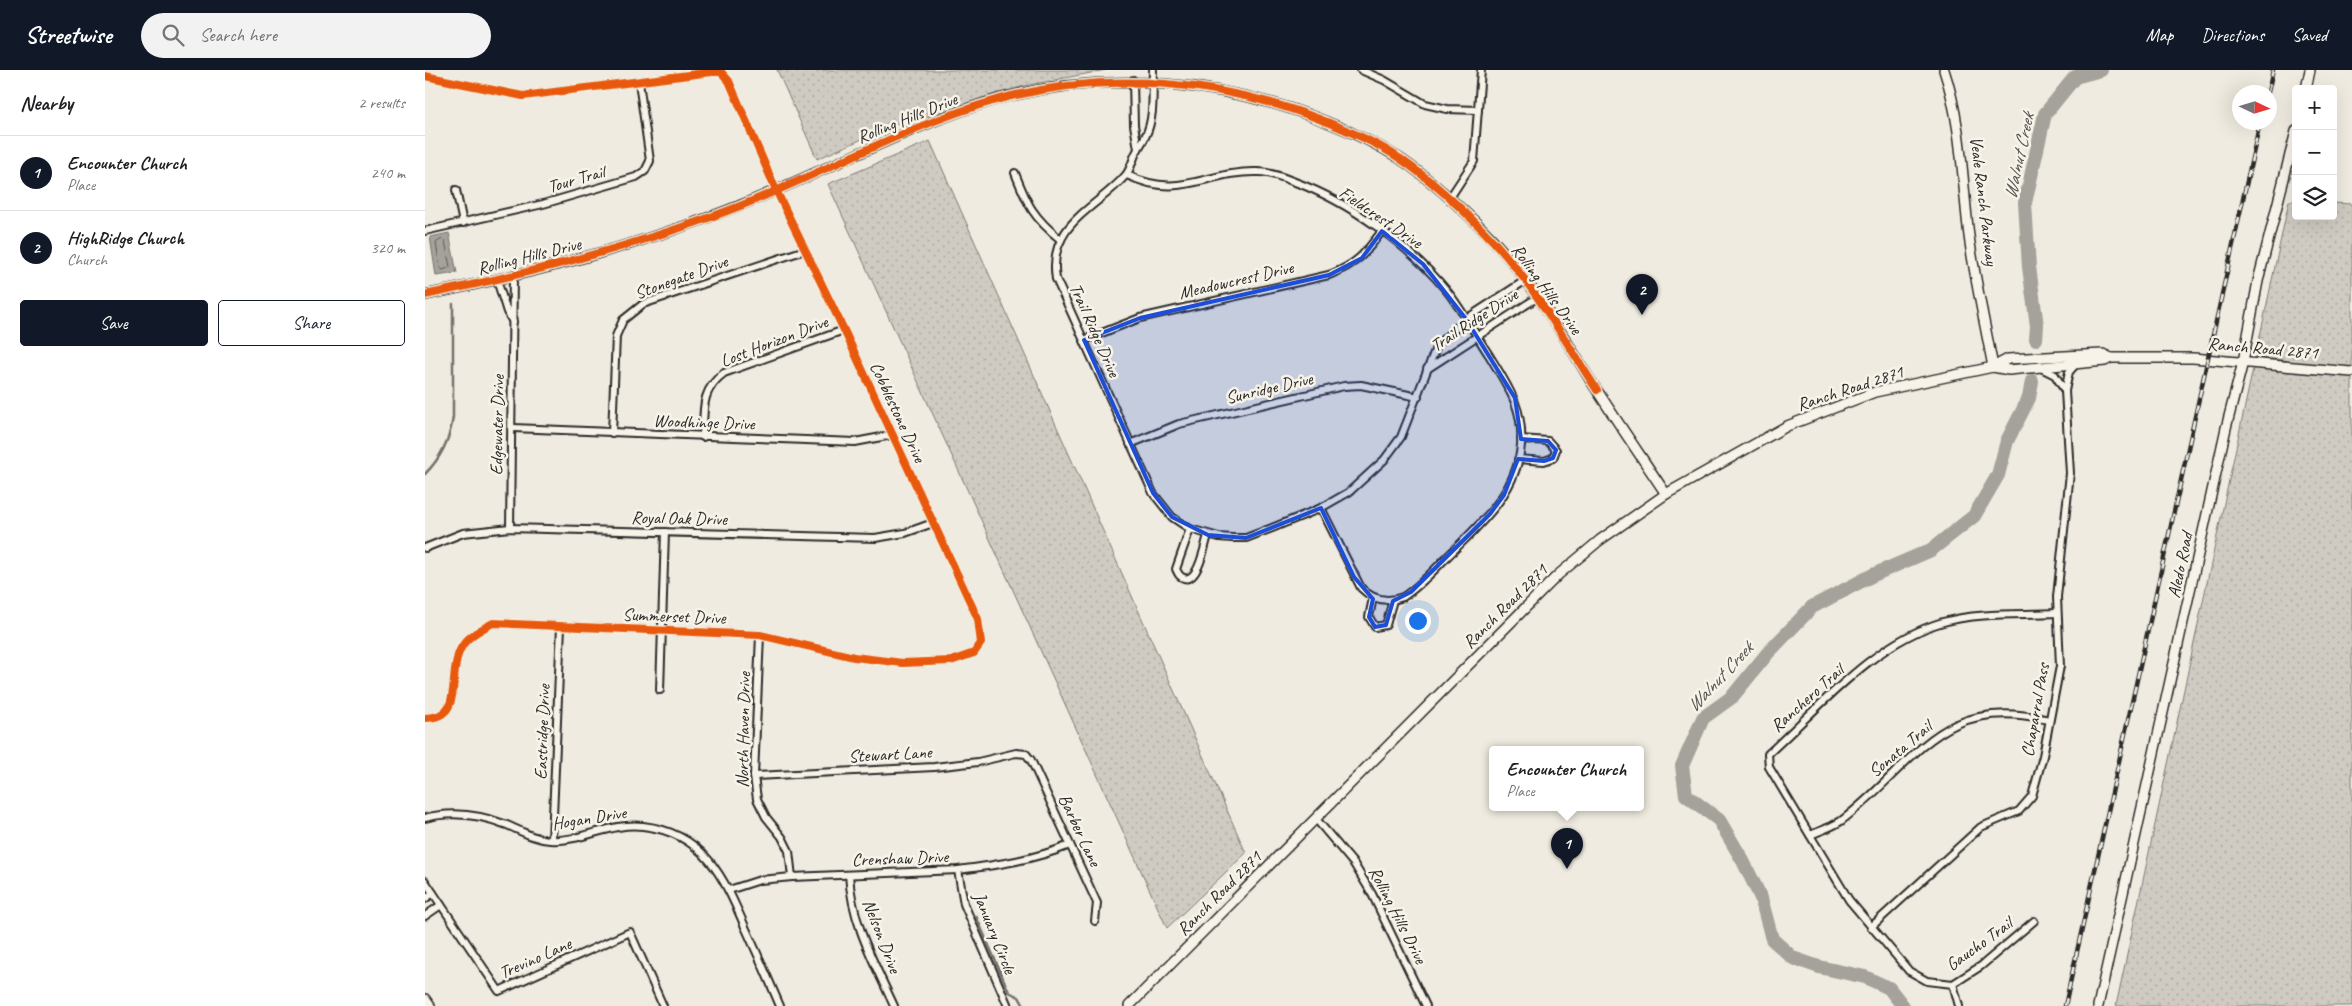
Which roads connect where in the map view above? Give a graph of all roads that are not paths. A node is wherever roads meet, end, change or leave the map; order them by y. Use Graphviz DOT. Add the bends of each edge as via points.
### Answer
graph roads {
  1 [pos="1153,70"];
  2 [pos="1361,70"];
  3 [pos="1481,70"];
  4 [pos="1944,70"];
  5 [pos="2310,70"];
  6 [pos="425,76"];
  7 [pos="1133,80"];
  8 [pos="1152,81"];
  9 [pos="639,82"];
  10 [pos="2307,85"];
  11 [pos="1478,110"];
  12 [pos="2292,147"];
  13 [pos="1138,149"];
  14 [pos="1015,173"];
  15 [pos="1127,175"];
  16 [pos="456,190"];
  17 [pos="776,190"];
  18 [pos="1449,199"];
  19 [pos="463,223"];
  20 [pos="425,231"];
  21 [pos="1382,232"];
  22 [pos="1061,240"];
  23 [pos="805,250"];
  24 [pos="513,276"];
  25 [pos="497,280"];
  26 [pos="1526,280"];
  27 [pos="425,295"];
  28 [pos="1538,297"];
  29 [pos="1467,320"];
  30 [pos="513,322"];
  31 [pos="844,330"];
  32 [pos="1478,337"];
  33 [pos="1084,340"];
  34 [pos="2111,358"];
  35 [pos="2243,362"];
  36 [pos="2077,363"];
  37 [pos="1993,367"];
  38 [pos="2037,367"];
  39 [pos="1427,369"];
  40 [pos="2352,372"];
  41 [pos="2065,391"];
  42 [pos="1418,397"];
  43 [pos="513,428"];
  44 [pos="612,433"];
  45 [pos="892,435"];
  46 [pos="703,437"];
  47 [pos="1521,438"];
  48 [pos="1130,444"];
  49 [pos="1518,459"];
  50 [pos="1666,494"];
  51 [pos="1321,508"];
  52 [pos="933,523"];
  53 [pos="510,528"];
  54 [pos="1190,529"];
  55 [pos="665,532"];
  56 [pos="1208,534"];
  57 [pos="425,548"];
  58 [pos="1373,598"];
  59 [pos="1393,600"];
  60 [pos="2057,613"];
  61 [pos="561,626"];
  62 [pos="663,631"];
  63 [pos="760,634"];
  64 [pos="978,650"];
  65 [pos="660,690"];
  66 [pos="425,718"];
  67 [pos="2049,720"];
  68 [pos="1026,754"];
  69 [pos="754,776"];
  70 [pos="425,818"];
  71 [pos="1317,819"];
  72 [pos="1810,835"];
  73 [pos="552,840"];
  74 [pos="1070,845"];
  75 [pos="958,870"];
  76 [pos="849,875"];
  77 [pos="792,877"];
  78 [pos="425,881"];
  79 [pos="729,890"];
  80 [pos="433,893"];
  81 [pos="425,899"];
  82 [pos="441,905"];
  83 [pos="425,916"];
  84 [pos="1095,921"];
  85 [pos="2034,922"];
  86 [pos="1871,927"];
  87 [pos="1953,984"];
  88 [pos="425,999"];
  89 [pos="430,1006"];
  90 [pos="663,1006"];
  91 [pos="780,1006"];
  92 [pos="894,1006"];
  93 [pos="1008,1006"];
  94 [pos="1129,1006"];
  95 [pos="1426,1006"];
  96 [pos="1959,1006"];
  97 [pos="2098,1006"];
  1 -- 8 [label="street, Trail Ridge Drive"];
  2 -- 11 [label="street" via="1425,104"];
  3 -- 11 [label="street"];
  4 -- 37 [label="street, Veale Ranch Parkway" via="1961,142 1969,236"];
  5 -- 10 [label="street"];
  6 -- 9 [label="street" via="523,96"];
  7 -- 8 [label="street, Rolling Hills Drive"];
  7 -- 13 [label="street"];
  7 -- 17 [label="street, Rolling Hills Drive" via="1080,83 1001,98 940,119"];
  8 -- 13 [label="street, Trail Ridge Drive" via="1147,134"];
  8 -- 18 [label="street, Rolling Hills Drive" via="1231,92 1315,117 1398,158"];
  9 -- 17 [label="street, Cobblestone Drive" via="721,72 729,81"];
  9 -- 19 [label="street, Tour Trail" via="650,161 645,171 636,177 543,204"];
  11 -- 18 [label="street" via="1474,161"];
  12 -- 35 [label="street, Aledo Road" via="2258,280"];
  13 -- 15 [label="street, Trail Ridge Drive"];
  14 -- 22 [label="street" via="1030,209"];
  15 -- 21 [label="street, Fieldcrest Drive" via="1142,183 1165,187 1227,174 1260,172 1296,182 1350,209"];
  15 -- 22 [label="street, Trail Ridge Drive" via="1080,215"];
  16 -- 19 [label="street"];
  17 -- 23 [label="street, Cobblestone Drive"];
  17 -- 24 [label="street, Rolling Hills Drive" via="621,248"];
  18 -- 26 [label="street, Rolling Hills Drive" via="1492,240"];
  19 -- 20 [label="street, Tour Trail"];
  21 -- 29 [label="street, Fieldcrest Drive" via="1423,264"];
  21 -- 33 [label="street, Meadowcrest Drive" via="1362,258 1350,267 1329,275 1140,318"];
  22 -- 33 [label="street, Trail Ridge Drive" via="1055,260 1055,278"];
  23 -- 31 [label="street, Cobblestone Drive"];
  23 -- 44 [label="street, Stonegate Drive" via="643,304 623,320 614,348"];
  24 -- 25 [label="street, Rolling Hills Drive"];
  24 -- 30 [label="street, Edgewater Drive"];
  25 -- 27 [label="street, Rolling Hills Drive"];
  25 -- 30 [label="street, Edgewater Drive"];
  26 -- 28 [label="street, Rolling Hills Drive"];
  26 -- 29 [label="street, Trail Ridge Drive"];
  28 -- 32 [label="street, Trail Ridge Drive"];
  28 -- 50 [label="street, Rolling Hills Drive"];
  29 -- 32 [label="street, Fieldcrest Drive"];
  29 -- 39 [label="street, Trail Ridge Drive" via="1437,344"];
  30 -- 43 [label="street, Edgewater Drive"];
  31 -- 45 [label="street, Cobblestone Drive"];
  31 -- 46 [label="street, Lost Horizon Drive" via="719,377 707,393"];
  32 -- 39 [label="street, Trail Ridge Drive"];
  32 -- 47 [label="street, Fieldcrest Drive" via="1515,398"];
  33 -- 48 [label="street, Trail Ridge Drive"];
  34 -- 35 [label="street, Ranch Road 2871"];
  34 -- 36 [label="street, Ranch Road 2871"];
  34 -- 37 [label="street, Ranch Road 2871" via="2103,354 2008,359"];
  35 -- 40 [label="street, Ranch Road 2871"];
  35 -- 97 [label="street, Aledo Road"];
  36 -- 38 [label="street, Ranch Road 2871"];
  36 -- 41 [label="street, Chaparral Pass" via="2069,372"];
  37 -- 38 [label="street, Ranch Road 2871" via="2009,370"];
  37 -- 50 [label="street, Ranch Road 2871" via="1875,392 1830,408 1787,426"];
  38 -- 41 [label="street" via="2055,375"];
  39 -- 42 [label="street, Trail Ridge Drive"];
  41 -- 60 [label="street, Chaparral Pass" via="2070,473"];
  42 -- 48 [label="street, Sunridge Drive" via="1361,385 1344,386 1179,424"];
  42 -- 51 [label="street, Trail Ridge Drive" via="1401,438 1385,460 1349,492"];
  43 -- 44 [label="street, Woodhinge Drive"];
  43 -- 53 [label="street, Edgewater Drive"];
  44 -- 46 [label="street, Woodhinge Drive"];
  45 -- 46 [label="street, Woodhinge Drive" via="855,442"];
  45 -- 52 [label="street, Cobblestone Drive"];
  47 -- 49 [label="street, Fieldcrest Drive"];
  47 -- 49 [label="street" via="1548,441 1556,450 1553,458 1544,461"];
  48 -- 54 [label="street, Trail Ridge Drive" via="1153,493 1172,517"];
  49 -- 59 [label="street, Fieldcrest Drive" via="1504,496 1490,514 1411,592"];
  50 -- 71 [label="street, Ranch Road 2871" via="1600,540 1558,575"];
  51 -- 56 [label="street, Trail Ridge Drive" via="1246,538"];
  51 -- 58 [label="street" via="1354,577"];
  52 -- 55 [label="street, Royal Oak Drive" via="905,533 875,538"];
  52 -- 64 [label="street, Cobblestone Drive" via="978,620 981,643"];
  53 -- 55 [label="street, Royal Oak Drive"];
  53 -- 57 [label="street, Royal Oak Drive" via="463,533"];
  54 -- 56 [label="street, Trail Ridge Drive"];
  54 -- 56 [label="street" via="1177,569 1185,579 1197,572"];
  55 -- 62 [label="street"];
  58 -- 59 [label="street"];
  58 -- 59 [label="street" via="1369,617 1375,627 1386,625"];
  60 -- 67 [label="street, Chaparral Pass" via="2060,666"];
  60 -- 72 [label="street, Ranchero Trail" via="1986,616 1945,622 1908,635 1853,676 1768,754 1769,766"];
  61 -- 62 [label="street, Summerset Drive"];
  61 -- 66 [label="street, Summerset Drive" via="493,623 474,634 460,650 452,700 447,711 438,718"];
  61 -- 73 [label="street, Eastridge Drive"];
  62 -- 63 [label="street, Summerset Drive"];
  62 -- 65 [label="street"];
  63 -- 64 [label="street, Summerset Drive" via="854,657 903,663 951,661"];
  63 -- 69 [label="street, North Haven Drive"];
  67 -- 72 [label="street, Sonata Trail" via="2025,714 1993,713 1961,722 1932,738 1840,822"];
  67 -- 86 [label="street, Chaparral Pass" via="2032,796 2019,811 1981,827"];
  68 -- 69 [label="street, Stewart Lane" via="935,767"];
  68 -- 74 [label="street, Barber Lane"];
  69 -- 77 [label="street, North Haven Drive" via="757,799 789,851"];
  70 -- 73 [label="street, Hogan Drive" via="449,814 478,816 535,838"];
  71 -- 94 [label="street, Ranch Road 2871"];
  71 -- 95 [label="street, Rolling Hills Drive" via="1354,864 1372,894"];
  72 -- 86 [label="street, Ranchero Trail" via="1849,900"];
  73 -- 79 [label="street, Hogan Drive" via="576,837 611,826 643,826 672,832 698,847 716,867"];
  74 -- 75 [label="street, Crenshaw Drive" via="1016,862"];
  74 -- 84 [label="street, Barber Lane" via="1097,903"];
  75 -- 76 [label="street, Crenshaw Drive"];
  75 -- 93 [label="street, January Circle" via="964,904"];
  76 -- 77 [label="street, Crenshaw Drive"];
  76 -- 92 [label="street, Nelson Drive" via="856,921"];
  77 -- 79 [label="street, Crenshaw Drive" via="760,880"];
  78 -- 80 [label="street, Trevino Lane"];
  79 -- 91 [label="street, Hogan Drive"];
  80 -- 81 [label="street"];
  80 -- 82 [label="street, Trevino Lane"];
  82 -- 83 [label="street"];
  82 -- 90 [label="street, Trevino Lane" via="499,991 630,932"];
  85 -- 87 [label="street, Gaucho Trail" via="1981,966"];
  86 -- 87 [label="street, Gaucho Trail" via="1909,971 1927,981"];
  87 -- 96 [label="street"];
  88 -- 89 [label="street"];
}
